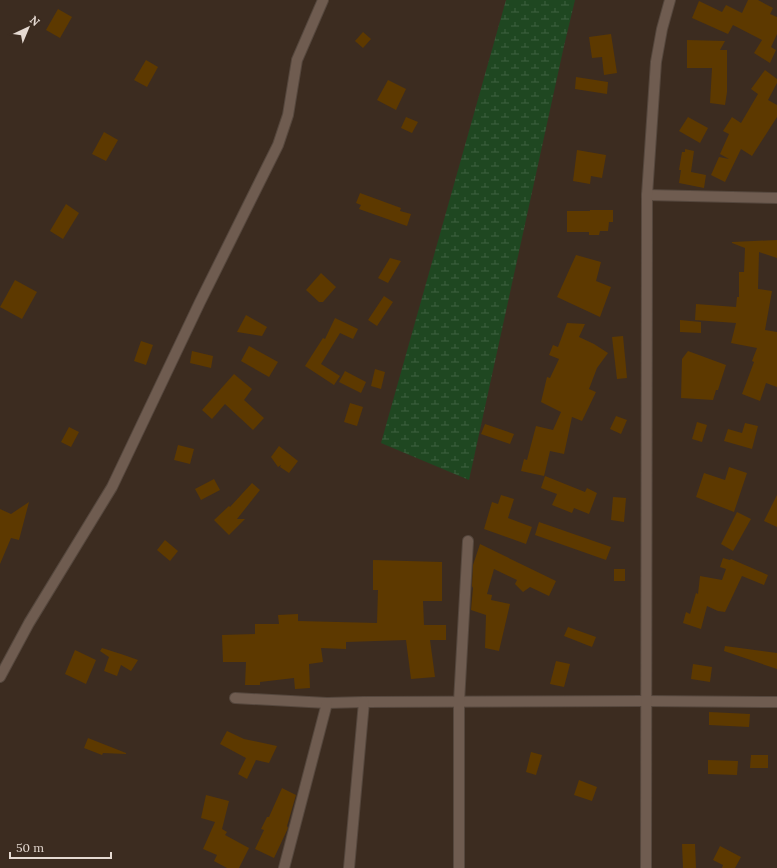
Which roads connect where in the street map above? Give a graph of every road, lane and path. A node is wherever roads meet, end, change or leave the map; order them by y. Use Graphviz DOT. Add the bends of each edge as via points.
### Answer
graph roads {
  1 [pos="323,0"];
  2 [pos="670,0"];
  3 [pos="647,195"];
  4 [pos="777,198"];
  5 [pos="468,541"];
  6 [pos="0,677"];
  7 [pos="235,698"];
  8 [pos="645,701"];
  9 [pos="364,702"];
  10 [pos="459,702"];
  11 [pos="777,702"];
  12 [pos="327,703"];
  13 [pos="284,868"];
  14 [pos="350,868"];
  15 [pos="459,868"];
  16 [pos="646,868"];
  1 -- 6 [label="street" via="297,60 288,115 278,145 112,487 29,623"];
  2 -- 3 [label="street" via="656,62"];
  3 -- 4 [label="street"];
  3 -- 8 [label="street"];
  5 -- 10 [label="street"];
  7 -- 12 [label="street"];
  8 -- 10 [label="street"];
  8 -- 11 [label="street"];
  8 -- 16 [label="street"];
  9 -- 10 [label="street"];
  9 -- 12 [label="street"];
  9 -- 14 [label="street"];
  10 -- 15 [label="street"];
  12 -- 13 [label="street"];
}
